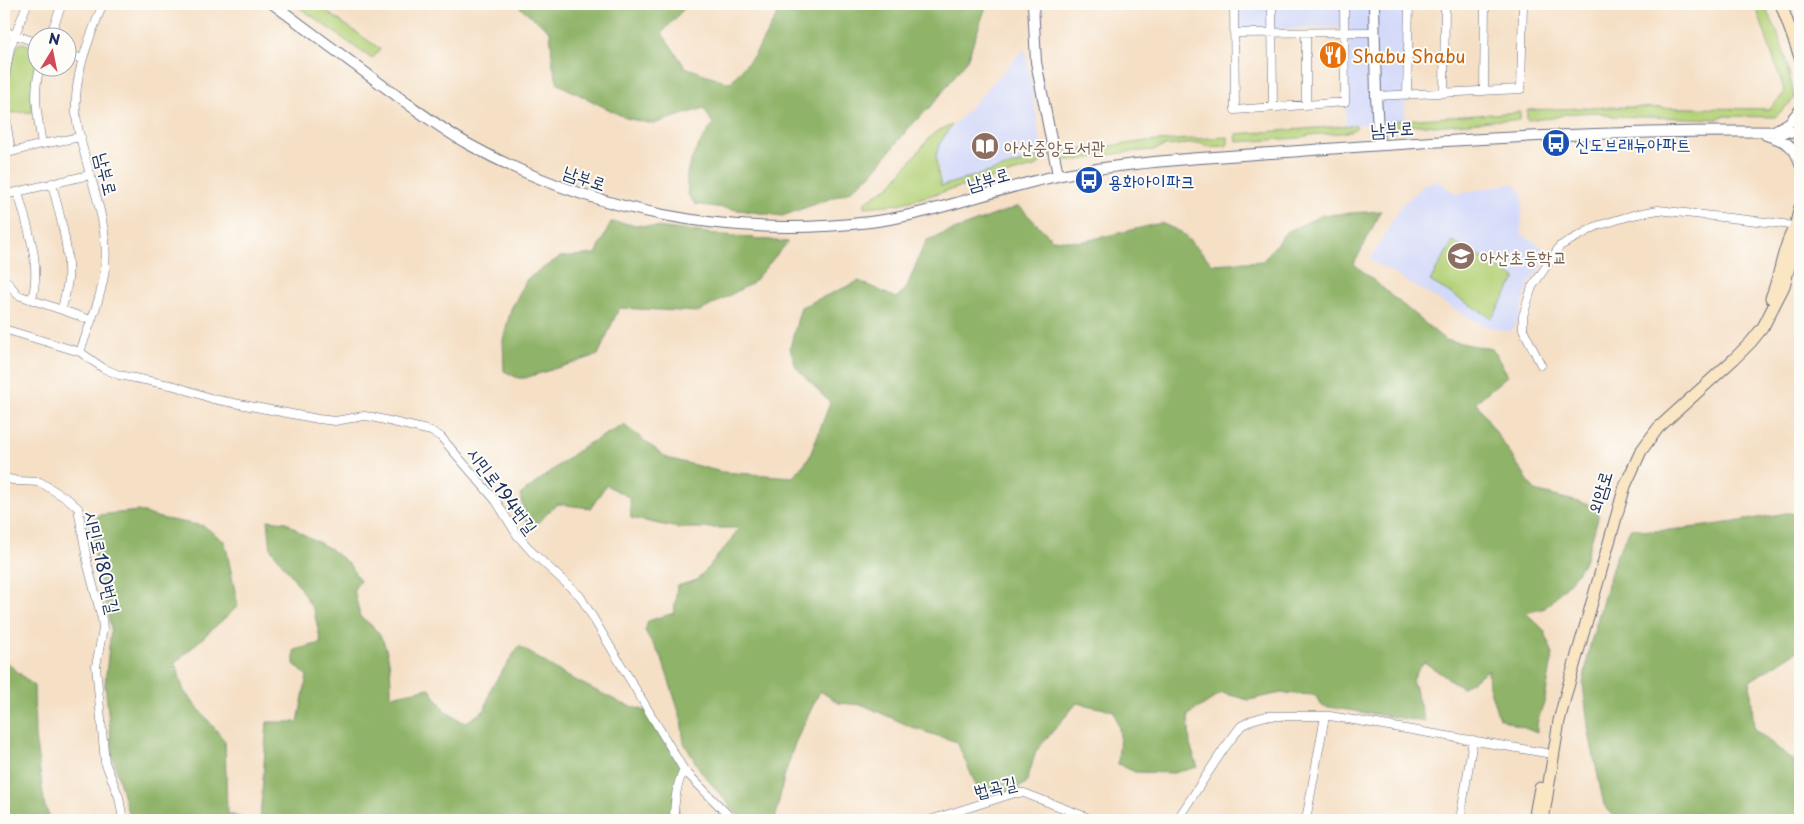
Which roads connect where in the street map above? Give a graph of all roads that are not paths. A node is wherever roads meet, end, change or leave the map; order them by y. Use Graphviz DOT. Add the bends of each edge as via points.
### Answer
graph roads {
  1 [pos="27,4"];
  2 [pos="62,4"];
  3 [pos="103,4"];
  4 [pos="273,4"];
  5 [pos="1033,4"];
  6 [pos="1234,4"];
  7 [pos="1272,4"];
  8 [pos="1344,4"];
  9 [pos="1374,4"];
  10 [pos="1408,4"];
  11 [pos="1445,4"];
  12 [pos="1485,4"];
  13 [pos="1523,4"];
  14 [pos="1781,4"];
  15 [pos="53,28"];
  16 [pos="4,31"];
  17 [pos="1306,32"];
  18 [pos="1344,32"];
  19 [pos="1374,32"];
  20 [pos="1272,33"];
  21 [pos="1234,34"];
  22 [pos="15,35"];
  23 [pos="28,40"];
  24 [pos="1800,57"];
  25 [pos="78,58"];
  26 [pos="82,59"];
  27 [pos="38,78"];
  28 [pos="4,82"];
  29 [pos="1484,91"];
  30 [pos="1444,93"];
  31 [pos="1407,95"];
  32 [pos="1376,96"];
  33 [pos="1306,104"];
  34 [pos="4,107"];
  35 [pos="1273,107"];
  36 [pos="1800,110"];
  37 [pos="1755,132"];
  38 [pos="1772,132"];
  39 [pos="1800,132"];
  40 [pos="81,137"];
  41 [pos="42,144"];
  42 [pos="1379,145"];
  43 [pos="8,153"];
  44 [pos="1800,164"];
  45 [pos="89,174"];
  46 [pos="1058,175"];
  47 [pos="52,183"];
  48 [pos="18,192"];
  49 [pos="4,195"];
  50 [pos="1800,207"];
  51 [pos="1796,227"];
  52 [pos="4,278"];
  53 [pos="32,299"];
  54 [pos="62,309"];
  55 [pos="91,320"];
  56 [pos="4,325"];
  57 [pos="4,329"];
  58 [pos="18,333"];
  59 [pos="80,352"];
  60 [pos="1540,365"];
  61 [pos="4,478"];
  62 [pos="1325,716"];
  63 [pos="1473,740"];
  64 [pos="1546,753"];
  65 [pos="684,770"];
  66 [pos="123,820"];
  67 [pos="674,820"];
  68 [pos="733,820"];
  69 [pos="930,820"];
  70 [pos="1094,820"];
  71 [pos="1177,820"];
  72 [pos="1306,820"];
  73 [pos="1460,820"];
  74 [pos="1534,820"];
  75 [pos="1543,820"];
  1 -- 22 [label="street"];
  2 -- 15 [label="street"];
  3 -- 26 [label="street, 남부로"];
  4 -- 46 [label="street, 남부로" via="467,143 512,166 586,195 672,218 796,228 870,222 932,210"];
  5 -- 46 [label="street" via="1036,62"];
  6 -- 21 [label="street"];
  7 -- 20 [label="street"];
  8 -- 18 [label="street"];
  9 -- 19 [label="street"];
  10 -- 31 [label="street"];
  11 -- 30 [label="street"];
  12 -- 29 [label="street"];
  13 -- 29 [label="street" via="1521,89"];
  14 -- 24 [label="main road"];
  16 -- 22 [label="street"];
  17 -- 18 [label="street"];
  17 -- 20 [label="street"];
  17 -- 33 [label="street"];
  18 -- 19 [label="street"];
  18 -- 33 [label="street" via="1345,102"];
  19 -- 32 [label="street"];
  20 -- 21 [label="street"];
  20 -- 35 [label="street"];
  21 -- 35 [label="street" via="1235,110"];
  22 -- 23 [label="street"];
  22 -- 28 [label="street"];
  25 -- 26 [label="street"];
  26 -- 40 [label="street, 남부로" via="76,98"];
  27 -- 41 [label="street" via="36,105"];
  29 -- 30 [label="street"];
  30 -- 31 [label="street"];
  31 -- 32 [label="street"];
  32 -- 42 [label="street"];
  33 -- 35 [label="street"];
  34 -- 43 [label="street"];
  36 -- 38 [label="street" via="1796,118"];
  37 -- 38 [label="street, 남부로"];
  37 -- 42 [label="street, 남부로" via="1609,133"];
  37 -- 44 [label="street" via="1792,146"];
  38 -- 39 [label="street, 남부로"];
  40 -- 41 [label="street"];
  40 -- 45 [label="street, 남부로"];
  41 -- 43 [label="street"];
  42 -- 46 [label="street, 남부로" via="1138,164"];
  45 -- 47 [label="street"];
  45 -- 55 [label="street, 남부로" via="102,222 105,260"];
  47 -- 48 [label="street"];
  47 -- 54 [label="street" via="68,262"];
  48 -- 49 [label="street"];
  48 -- 53 [label="street" via="35,259 36,285"];
  50 -- 51 [label="main road, 외암로"];
  51 -- 60 [label="street" via="1658,210 1597,226 1560,246 1532,287 1523,316 1523,329"];
  51 -- 64 [label="main road, 외암로" via="1788,239 1776,286 1755,327 1649,429 1630,456 1572,644"];
  51 -- 75 [label="main road, 외암로" via="1796,241 1784,286 1763,327 1728,365 1658,428 1641,451 1625,486 1557,730"];
  52 -- 53 [label="street" via="18,294"];
  53 -- 54 [label="street"];
  54 -- 55 [label="street"];
  55 -- 59 [label="street, 남부로"];
  56 -- 58 [label="street"];
  57 -- 58 [label="street, 시민로194번길"];
  58 -- 59 [label="street, 시민로194번길"];
  59 -- 65 [label="street, 시민로194번길" via="119,375 175,386 213,399 335,421 372,416 431,431 441,437 496,501 517,535 580,596"];
  61 -- 66 [label="street, 시민로180번길" via="40,482 78,508 102,619 96,666 105,762 119,797"];
  62 -- 63 [label="street"];
  62 -- 71 [label="street" via="1266,716 1241,726"];
  62 -- 72 [label="street"];
  63 -- 64 [label="street"];
  63 -- 73 [label="street"];
  64 -- 74 [label="main road, 외암로"];
  65 -- 67 [label="street" via="679,779"];
  65 -- 68 [label="street"];
  69 -- 70 [label="street, 법곡길" via="1015,793 1024,793"];
}
